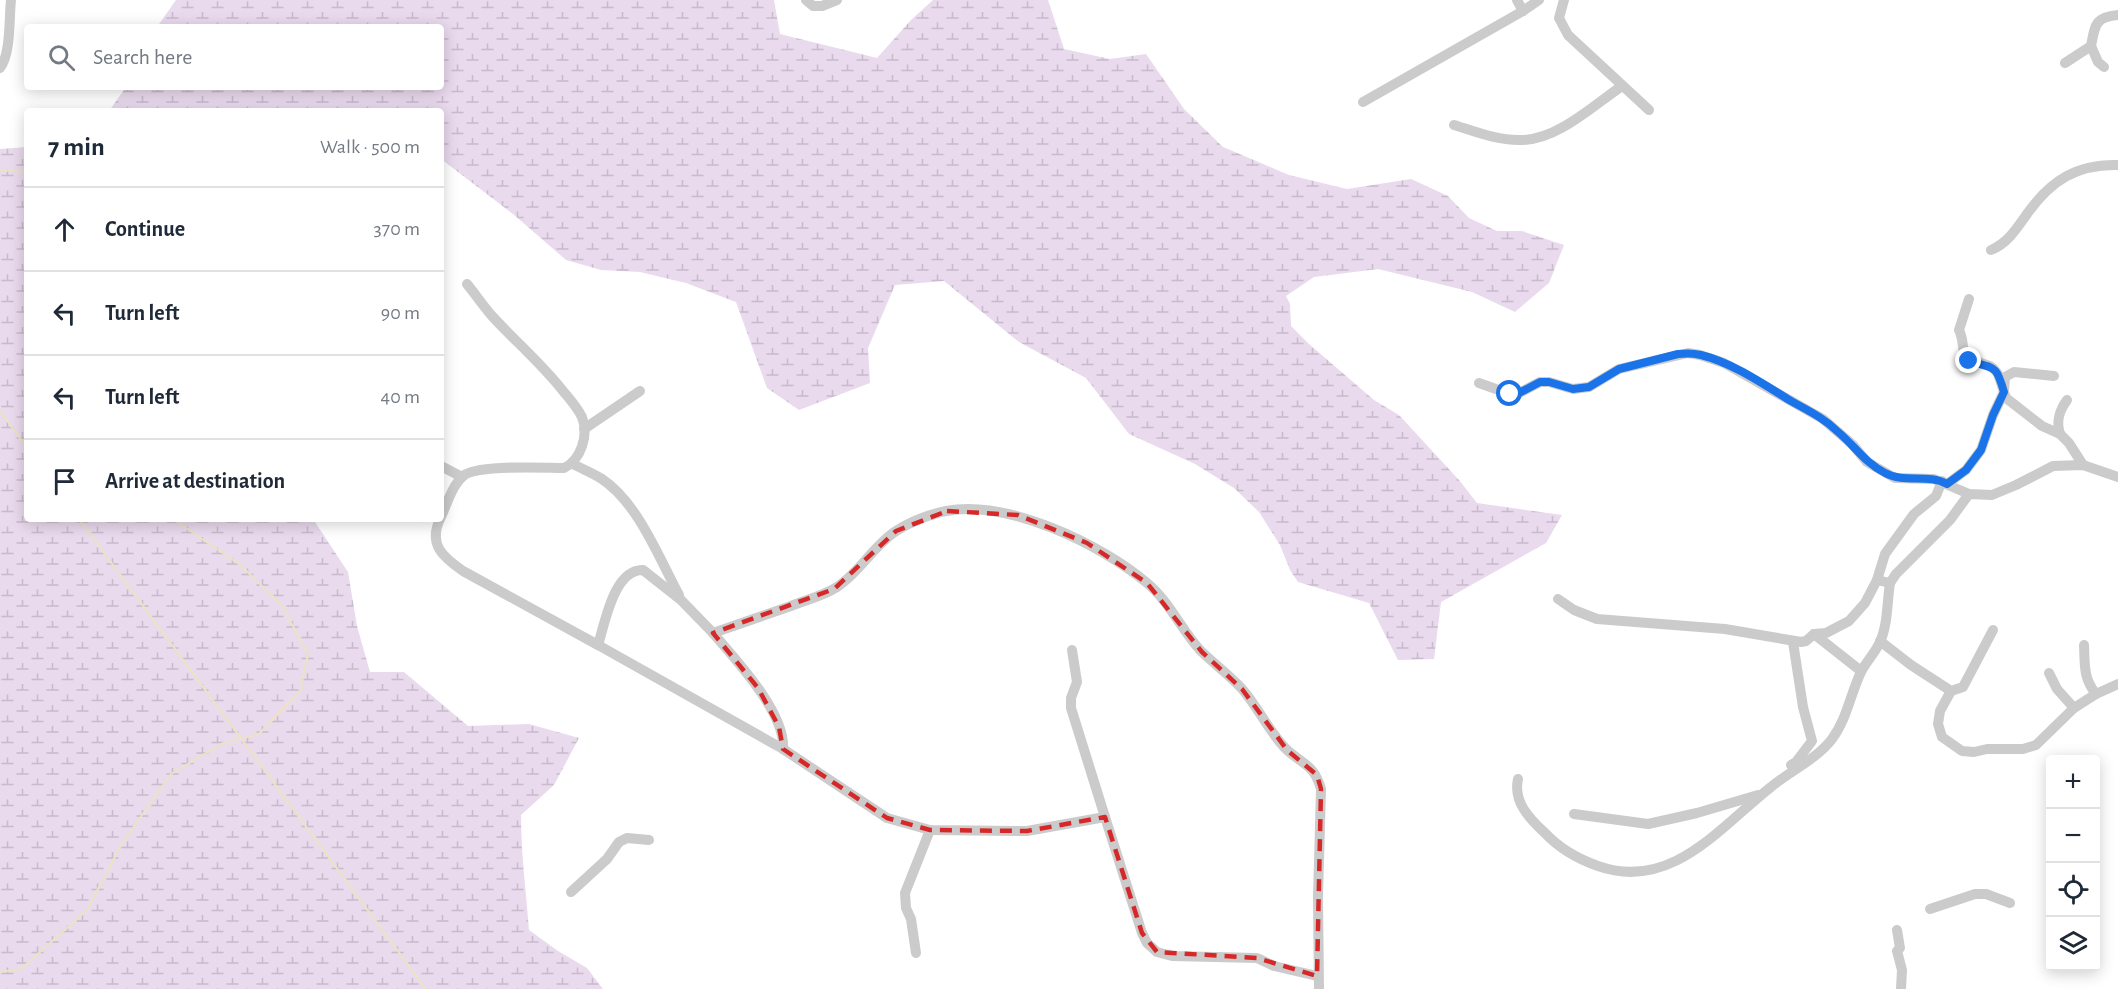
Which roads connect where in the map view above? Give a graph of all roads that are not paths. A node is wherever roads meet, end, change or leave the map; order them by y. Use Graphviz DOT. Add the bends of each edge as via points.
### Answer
graph roads {
  1 [pos="11,0"];
  2 [pos="806,0"];
  3 [pos="837,0"];
  4 [pos="1517,0"];
  5 [pos="1539,0"];
  6 [pos="1564,0"];
  7 [pos="1523,11"];
  8 [pos="2118,15"];
  9 [pos="2091,46"];
  10 [pos="2065,63"];
  11 [pos="2104,67"];
  12 [pos="0,68"];
  13 [pos="1622,86"];
  14 [pos="1363,102"];
  15 [pos="1648,110"];
  16 [pos="1454,125"];
  17 [pos="2118,165"];
  18 [pos="1991,250"];
  19 [pos="467,284"];
  20 [pos="1969,298"];
  21 [pos="2054,376"];
  22 [pos="1479,383"];
  23 [pos="640,391"];
  24 [pos="2004,392"];
  25 [pos="2067,400"];
  26 [pos="584,429"];
  27 [pos="2060,434"];
  28 [pos="573,464"];
  29 [pos="2083,465"];
  30 [pos="444,468"];
  31 [pos="462,477"];
  32 [pos="2118,477"];
  33 [pos="1944,483"];
  34 [pos="1969,494"];
  35 [pos="444,512"];
  36 [pos="439,522"];
  37 [pos="1877,580"];
  38 [pos="1890,583"];
  39 [pos="1558,599"];
  40 [pos="681,600"];
  41 [pos="1993,630"];
  42 [pos="713,633"];
  43 [pos="1814,634"];
  44 [pos="1880,641"];
  45 [pos="1793,642"];
  46 [pos="598,645"];
  47 [pos="2084,645"];
  48 [pos="1072,650"];
  49 [pos="1861,671"];
  50 [pos="2049,673"];
  51 [pos="2118,684"];
  52 [pos="1951,691"];
  53 [pos="2096,693"];
  54 [pos="2074,708"];
  55 [pos="1812,741"];
  56 [pos="783,749"];
  57 [pos="1822,750"];
  58 [pos="1518,779"];
  59 [pos="1766,791"];
  60 [pos="1574,814"];
  61 [pos="1105,817"];
  62 [pos="930,830"];
  63 [pos="649,840"];
  64 [pos="571,892"];
  65 [pos="2010,903"];
  66 [pos="1930,909"];
  67 [pos="1897,930"];
  68 [pos="916,953"];
  69 [pos="1317,976"];
  70 [pos="1318,989"];
  71 [pos="1901,989"];
  1 -- 12 [label="street"];
  2 -- 3 [label="street" via="813,6 822,6"];
  4 -- 7 [label="street"];
  5 -- 7 [label="street"];
  6 -- 13 [label="street" via="1559,18 1568,35"];
  7 -- 14 [label="street"];
  8 -- 9 [label="street" via="2100,19"];
  9 -- 10 [label="street"];
  9 -- 11 [label="street"];
  13 -- 15 [label="street"];
  13 -- 16 [label="street" via="1545,136 1523,141"];
  17 -- 18 [label="street" via="2073,171 2044,193 2007,240"];
  19 -- 26 [label="street" via="491,316 556,382 577,409"];
  20 -- 24 [label="street" via="1959,330 1965,358 1994,369"];
  21 -- 24 [label="street" via="2014,372 2005,377"];
  22 -- 33 [label="street" via="1510,394 1540,382 1581,388 1598,383 1619,369 1688,352 1700,354 1724,363 1822,419 1867,462 1887,474"];
  23 -- 26 [label="street"];
  24 -- 27 [label="street" via="2030,418"];
  24 -- 33 [label="street" via="1981,450 1966,470"];
  25 -- 27 [label="street" via="2058,420"];
  26 -- 28 [label="street" via="580,455"];
  27 -- 29 [label="street"];
  28 -- 31 [label="street" via="564,468 477,470"];
  28 -- 40 [label="street" via="603,480 622,497 652,541"];
  29 -- 32 [label="street"];
  29 -- 34 [label="street" via="2053,466 1992,495"];
  30 -- 31 [label="street"];
  31 -- 35 [label="street"];
  33 -- 34 [label="street"];
  33 -- 37 [label="street" via="1936,496 1914,514 1885,554"];
  34 -- 38 [label="street" via="1950,520"];
  36 -- 46 [label="street" via="436,537 443,557"];
  37 -- 38 [label="street"];
  37 -- 43 [label="street" via="1865,603 1849,621 1826,633"];
  38 -- 44 [label="street"];
  39 -- 45 [label="street" via="1597,620 1725,629"];
  40 -- 42 [label="street"];
  40 -- 46 [label="street" via="643,570 631,572 617,588"];
  41 -- 52 [label="street" via="1964,687"];
  42 -- 56 [label="street" via="758,688 784,739"];
  42 -- 69 [label="street" via="834,589 896,531 947,511 972,509 1018,515 1087,543 1148,583 1186,634 1242,689 1282,744 1317,776 1321,789"];
  43 -- 45 [label="street" via="1806,641"];
  43 -- 49 [label="street"];
  44 -- 49 [label="street"];
  44 -- 52 [label="street"];
  45 -- 55 [label="street"];
  46 -- 56 [label="street"];
  47 -- 53 [label="street" via="2088,684"];
  48 -- 61 [label="street" via="1077,682 1071,708"];
  49 -- 57 [label="street" via="1839,728"];
  50 -- 54 [label="street"];
  51 -- 53 [label="street"];
  52 -- 54 [label="street" via="1938,724 1942,737 1962,751 2036,745"];
  53 -- 54 [label="street"];
  55 -- 57 [label="street"];
  55 -- 59 [label="street"];
  56 -- 62 [label="street" via="887,818"];
  57 -- 59 [label="street"];
  58 -- 59 [label="street" via="1519,801 1531,820 1558,846 1587,862 1621,872 1644,872 1683,858"];
  59 -- 60 [label="street" via="1648,824"];
  61 -- 62 [label="street" via="1028,831"];
  61 -- 69 [label="street" via="1142,933 1146,943 1157,952 1172,956 1257,958"];
  62 -- 68 [label="street" via="905,893"];
  63 -- 64 [label="street" via="627,838 619,842 607,859"];
  65 -- 66 [label="street" via="1976,894"];
  67 -- 71 [label="street"];
  69 -- 70 [label="street"];
}
